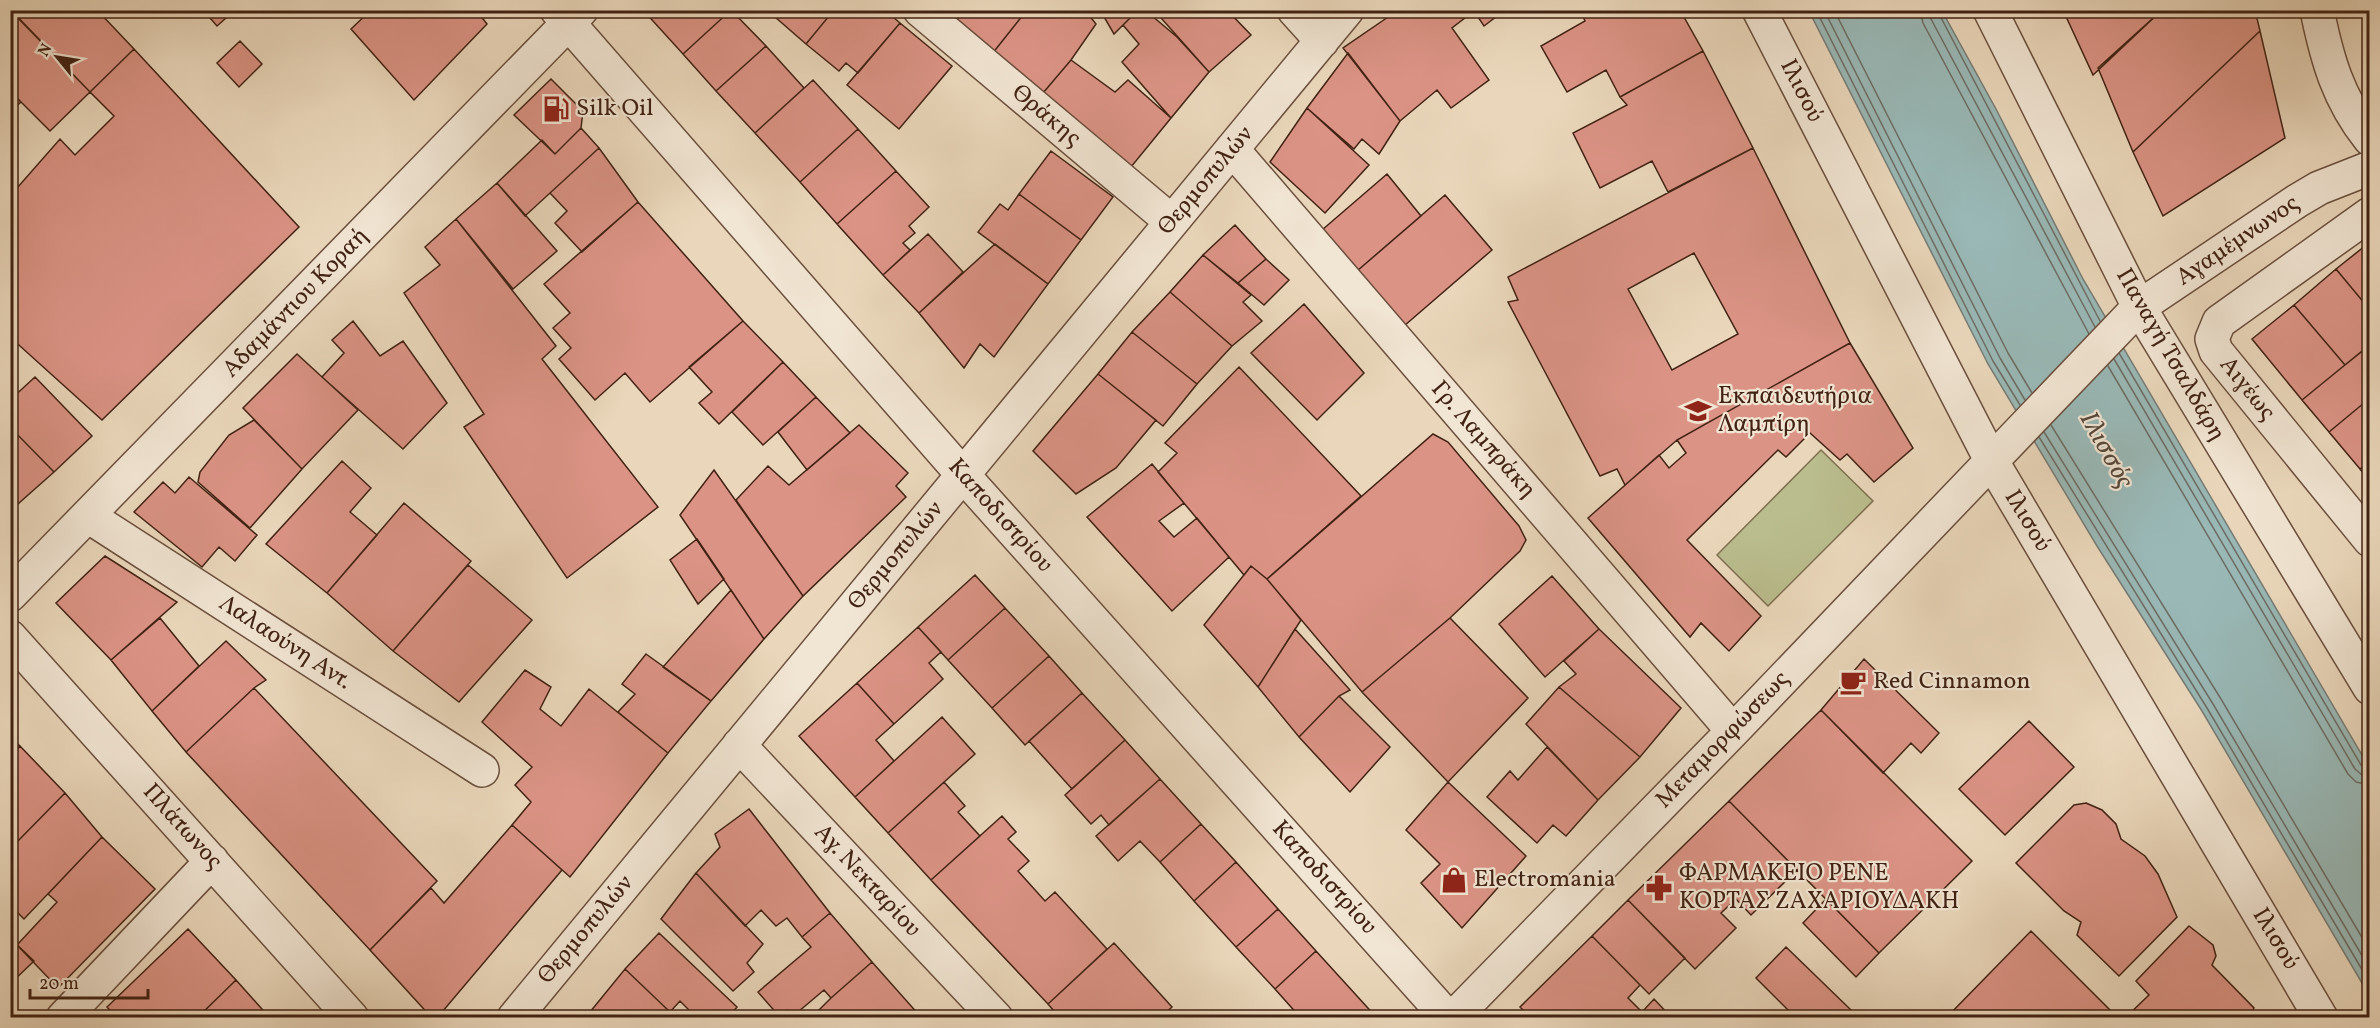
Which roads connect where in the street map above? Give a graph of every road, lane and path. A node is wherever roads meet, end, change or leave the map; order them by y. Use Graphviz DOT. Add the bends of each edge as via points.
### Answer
graph roads {
  1 [pos="920,10"];
  2 [pos="1294,10"];
  3 [pos="1347,10"];
  4 [pos="1760,10"];
  5 [pos="1989,10"];
  6 [pos="2317,10"];
  7 [pos="569,15"];
  8 [pos="1322,41"];
  9 [pos="2370,139"];
  10 [pos="1232,149"];
  11 [pos="2370,168"];
  12 [pos="2370,214"];
  13 [pos="1172,222"];
  14 [pos="2130,317"];
  15 [pos="1991,460"];
  16 [pos="963,475"];
  17 [pos="88,516"];
  18 [pos="2370,540"];
  19 [pos="10,595"];
  20 [pos="10,637"];
  21 [pos="2370,688"];
  22 [pos="1733,732"];
  23 [pos="739,745"];
  24 [pos="482,770"];
  25 [pos="212,861"];
  26 [pos="63,1017"];
  27 [pos="352,1017"];
  28 [pos="514,1017"];
  29 [pos="996,1017"];
  30 [pos="1451,1017"];
  31 [pos="2321,1017"];
  1 -- 13 [label="street, Θράκης"];
  2 -- 8 [label="street"];
  3 -- 8 [label="street, Θερμοπυλών"];
  4 -- 15 [label="street, Ιλισού"];
  5 -- 14 [label="street, Παναγή Τσαλδάρη"];
  6 -- 9 [label="street" via="2325,53 2338,90"];
  7 -- 16 [label="street, Καποδιστρίου"];
  7 -- 17 [label="street, Αδαμάντιου Κοραή"];
  8 -- 10 [label="street, Θερμοπυλών"];
  10 -- 13 [label="street, Θερμοπυλών"];
  10 -- 22 [label="street, Γρ. Λαμπράκη"];
  11 -- 14 [label="street, Αγαμέμνωνος" via="2297,201"];
  12 -- 18 [label="street, Αιγέως" via="2219,322 2212,339 2216,351"];
  13 -- 16 [label="street, Θερμοπυλών"];
  14 -- 15 [label="street, Αγαμέμνωνος"];
  14 -- 21 [label="street, Παναγή Τσαλδάρη"];
  15 -- 22 [label="street, Μεταμορφώσεως"];
  15 -- 31 [label="street, Ιλισού"];
  16 -- 23 [label="street, Θερμοπυλών"];
  16 -- 30 [label="street, Καποδιστρίου"];
  17 -- 19 [label="street, Αδαμάντιου Κοραή"];
  17 -- 24 [label="street, Λαλαούνη Αντ."];
  20 -- 25 [label="street, Πλάτωνος"];
  22 -- 30 [label="street, Μεταμορφώσεως"];
  23 -- 28 [label="street, Θερμοπυλών"];
  23 -- 29 [label="street, Αγ. Νεκταρίου"];
  25 -- 26 [label="street"];
  25 -- 27 [label="street, Πλάτωνος"];
}
